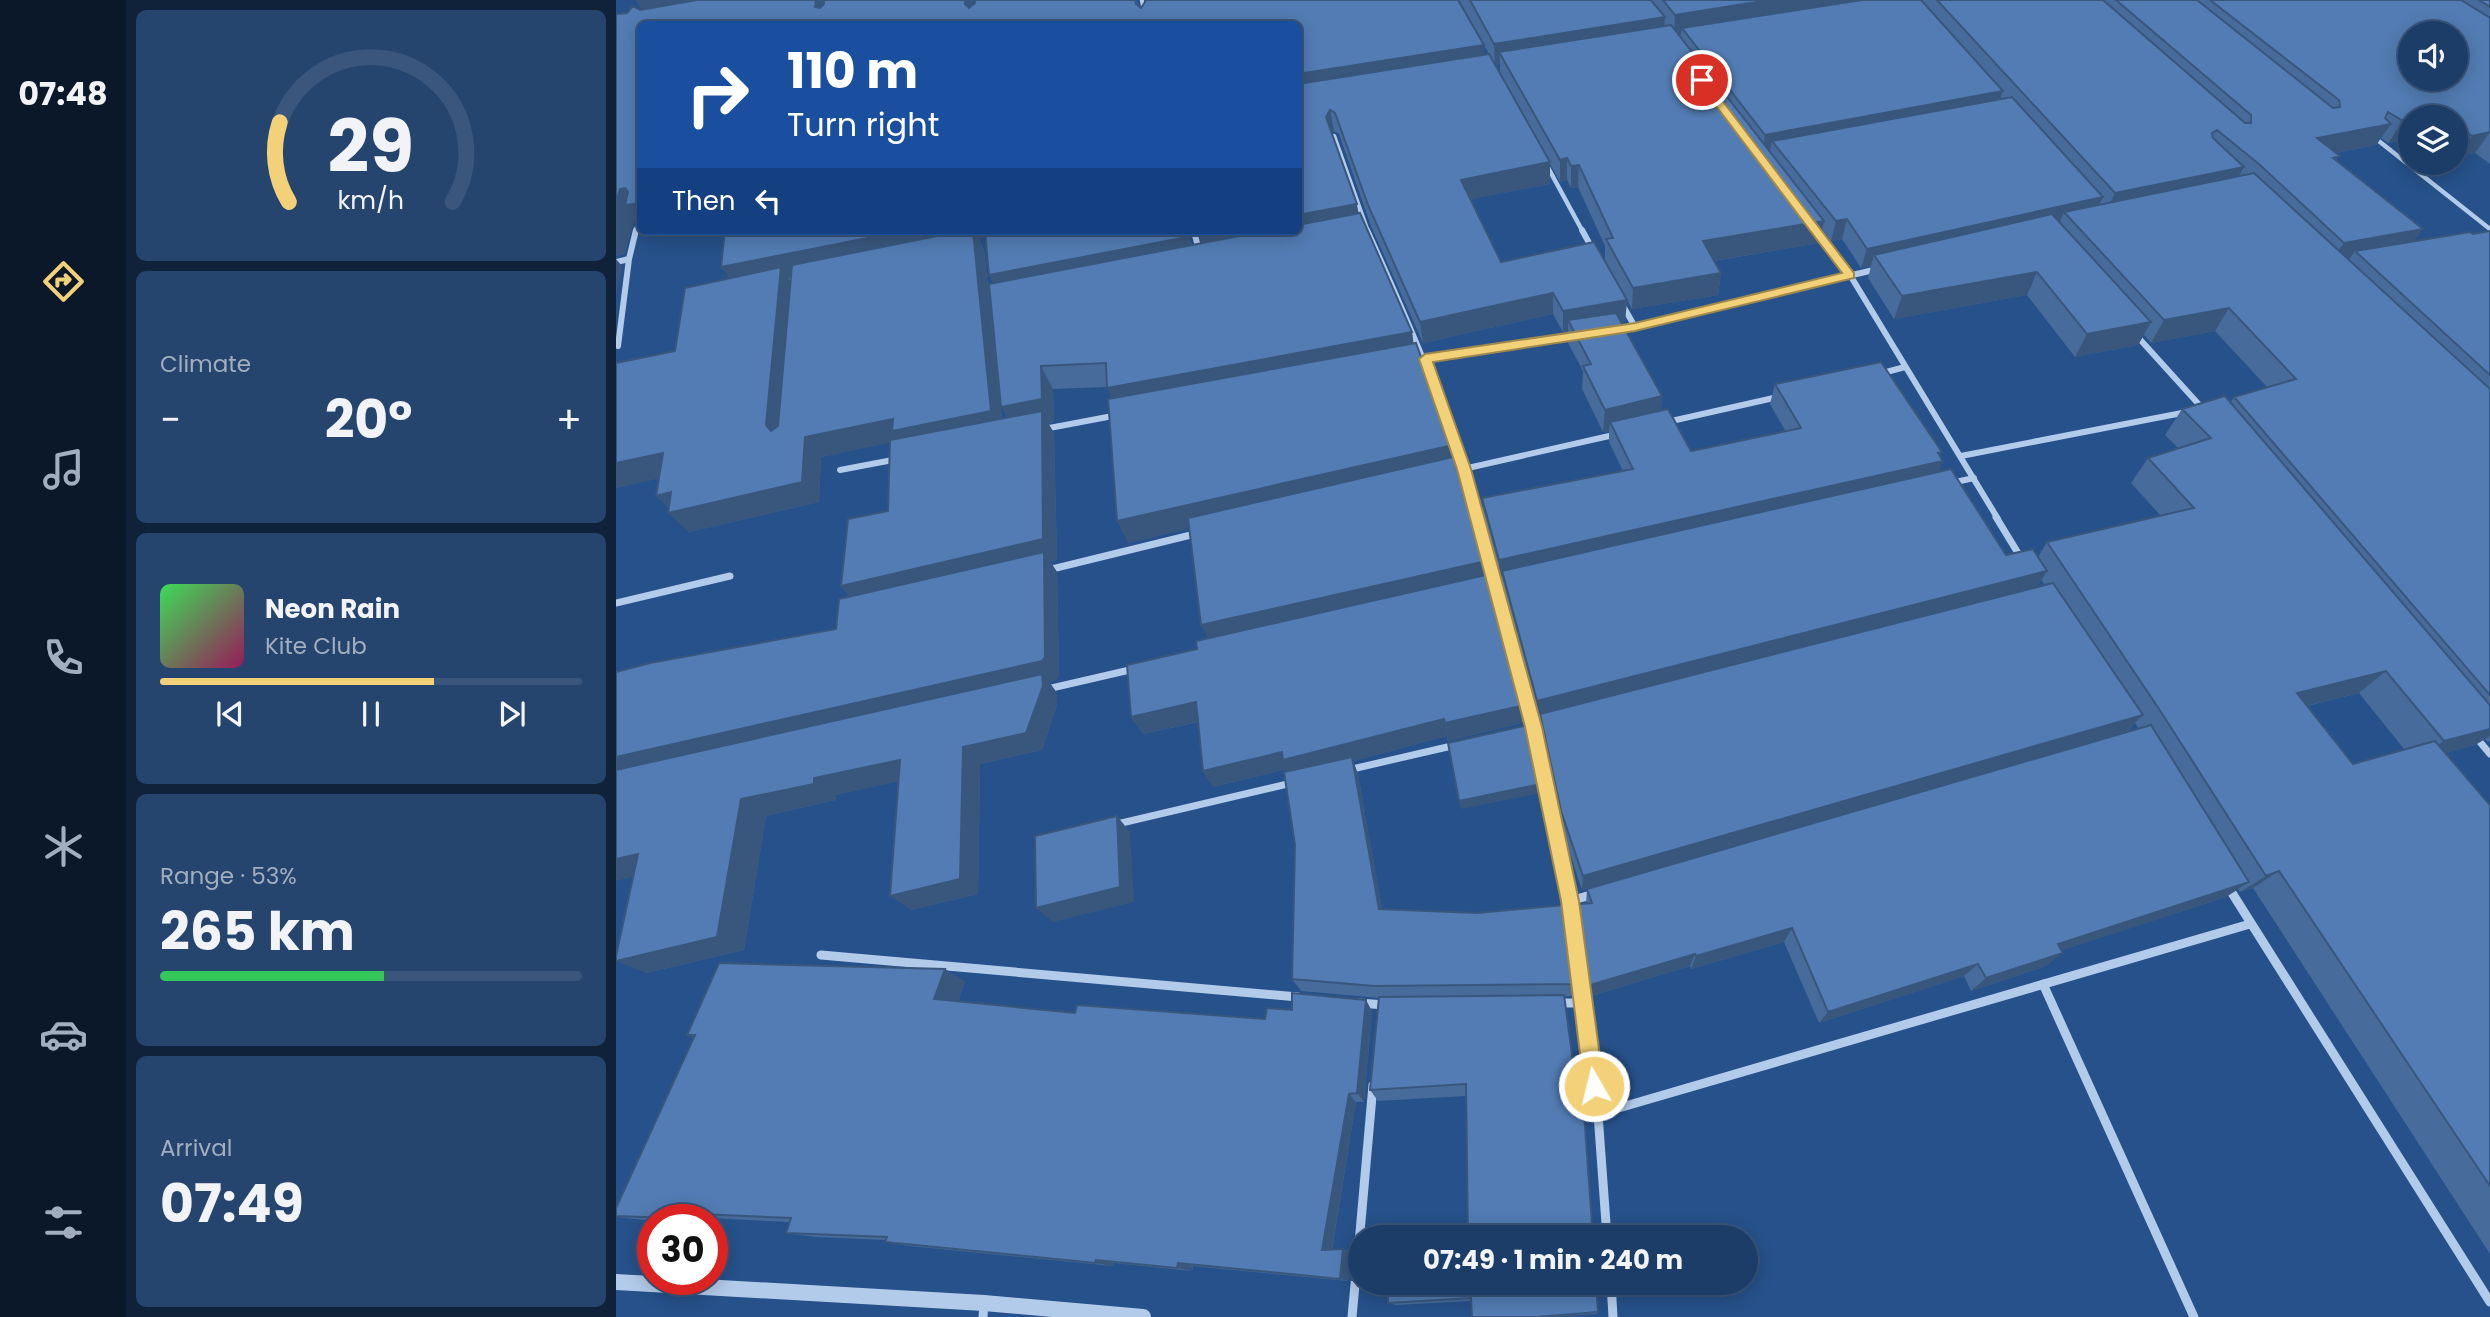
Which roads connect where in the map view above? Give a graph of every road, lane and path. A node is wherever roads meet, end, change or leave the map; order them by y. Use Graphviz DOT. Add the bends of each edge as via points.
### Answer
graph roads {
  1 [pos="1142,0"];
  2 [pos="1146,21"];
  3 [pos="1334,136"];
  4 [pos="2375,138"];
  5 [pos="1541,155"];
  6 [pos="1810,222"];
  7 [pos="637,226"];
  8 [pos="2490,229"];
  9 [pos="1367,230"];
  10 [pos="1354,233"];
  11 [pos="1195,235"];
  12 [pos="1595,253"];
  13 [pos="629,258"];
  14 [pos="1201,261"];
  15 [pos="616,262"];
  16 [pos="1889,267"];
  17 [pos="1850,275"];
  18 [pos="1622,302"];
  19 [pos="2128,326"];
  20 [pos="1635,327"];
  21 [pos="1609,331"];
  22 [pos="1583,335"];
  23 [pos="618,346"];
  24 [pos="1425,359"];
  25 [pos="1412,361"];
  26 [pos="1905,368"];
  27 [pos="1865,377"];
  28 [pos="1785,395"];
  29 [pos="2203,410"];
  30 [pos="1133,412"];
  31 [pos="2211,419"];
  32 [pos="1664,423"];
  33 [pos="1037,430"];
  34 [pos="1624,432"];
  35 [pos="1961,456"];
  36 [pos="905,457"];
  37 [pos="1464,469"];
  38 [pos="840,470"];
  39 [pos="1450,472"];
  40 [pos="1974,478"];
  41 [pos="1947,484"];
  42 [pos="1209,531"];
  43 [pos="2023,560"];
  44 [pos="1034,573"];
  45 [pos="730,576"];
  46 [pos="1524,579"];
  47 [pos="1497,586"];
  48 [pos="1470,592"];
  49 [pos="616,603"];
  50 [pos="1137,668"];
  51 [pos="1031,692"];
  52 [pos="1547,724"];
  53 [pos="2465,724"];
  54 [pos="1533,727"];
  55 [pos="1520,730"];
  56 [pos="1465,743"];
  57 [pos="2490,754"];
  58 [pos="1343,771"];
  59 [pos="1303,781"];
  60 [pos="1099,828"];
  61 [pos="2222,877"];
  62 [pos="1610,889"];
  63 [pos="1570,901"];
  64 [pos="2250,925"];
  65 [pos="821,955"];
  66 [pos="2043,984"];
  67 [pos="1312,999"];
  68 [pos="1352,1002"];
  69 [pos="1542,1003"];
  70 [pos="1582,1003"];
  71 [pos="1393,1004"];
  72 [pos="1380,1005"];
  73 [pos="1378,1018"];
  74 [pos="1374,1073"];
  75 [pos="1598,1114"];
  76 [pos="1606,1225"];
  77 [pos="616,1282"];
  78 [pos="1612,1295"];
  79 [pos="2490,1302"];
  80 [pos="984,1310"];
  81 [pos="1143,1317"];
  82 [pos="1352,1317"];
  83 [pos="1613,1317"];
  84 [pos="2194,1317"];
  1 -- 2 [label="street"];
  3 -- 9 [label="street"];
  4 -- 8 [label="street"];
  5 -- 12 [label="street"];
  6 -- 17 [label="street"];
  7 -- 13 [label="street"];
  9 -- 10 [label="street"];
  9 -- 24 [label="street"];
  11 -- 14 [label="street"];
  13 -- 15 [label="street"];
  13 -- 23 [label="street"];
  16 -- 17 [label="street"];
  17 -- 20 [label="street"];
  17 -- 26 [label="street"];
  18 -- 20 [label="street"];
  19 -- 29 [label="street"];
  20 -- 21 [label="street"];
  22 -- 24 [label="street"];
  24 -- 25 [label="street"];
  24 -- 37 [label="street"];
  26 -- 27 [label="street"];
  26 -- 35 [label="street"];
  28 -- 32 [label="street"];
  29 -- 31 [label="street"];
  29 -- 35 [label="street"];
  30 -- 33 [label="street"];
  34 -- 37 [label="street"];
  35 -- 40 [label="street"];
  36 -- 38 [label="street"];
  37 -- 39 [label="street"];
  37 -- 47 [label="street"];
  40 -- 41 [label="street"];
  40 -- 43 [label="street"];
  42 -- 44 [label="street"];
  45 -- 49 [label="street"];
  46 -- 47 [label="street"];
  47 -- 48 [label="street"];
  47 -- 54 [label="street"];
  50 -- 51 [label="street"];
  52 -- 54 [label="street"];
  53 -- 57 [label="street"];
  54 -- 55 [label="street"];
  54 -- 63 [label="street"];
  56 -- 58 [label="street"];
  59 -- 60 [label="street"];
  61 -- 64 [label="street"];
  62 -- 63 [label="street"];
  63 -- 70 [label="street"];
  64 -- 66 [label="street"];
  64 -- 79 [label="street"];
  65 -- 67 [label="street"];
  66 -- 75 [label="street"];
  66 -- 84 [label="street"];
  68 -- 72 [label="street"];
  69 -- 70 [label="street"];
  70 -- 75 [label="street"];
  71 -- 72 [label="street"];
  72 -- 73 [label="street"];
  74 -- 82 [label="street"];
  75 -- 76 [label="street"];
  77 -- 80 [label="street"];
  78 -- 83 [label="street"];
  80 -- 81 [label="street"];
}
